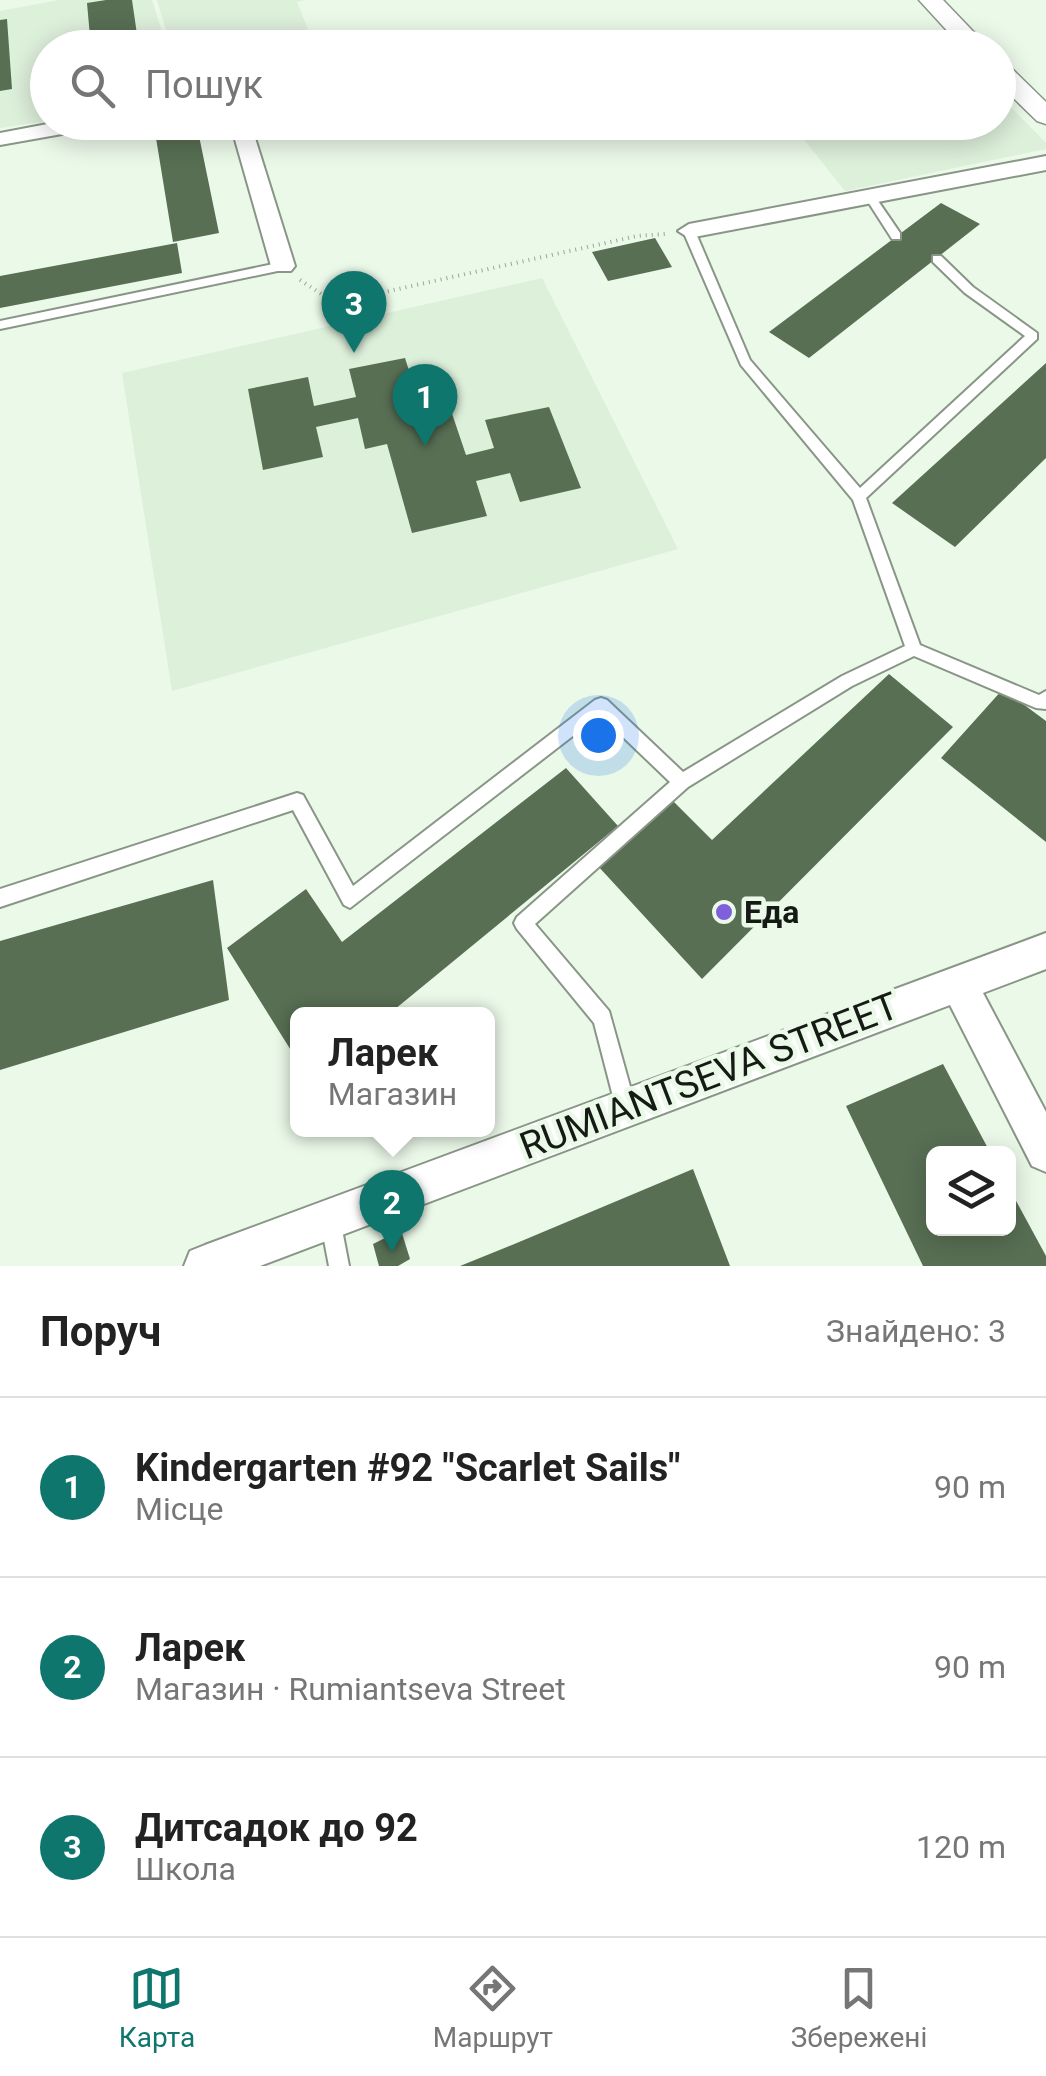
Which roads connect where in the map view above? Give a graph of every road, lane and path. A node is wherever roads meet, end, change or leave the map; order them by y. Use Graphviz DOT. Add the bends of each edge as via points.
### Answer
graph roads {
  1 [pos="930,0"];
  2 [pos="959,30"];
  3 [pos="1016,87"];
  4 [pos="1046,116"];
  5 [pos="30,134"];
  6 [pos="0,139"];
  7 [pos="245,140"];
  8 [pos="1046,163"];
  9 [pos="870,197"];
  10 [pos="688,232"];
  11 [pos="896,236"];
  12 [pos="937,258"];
  13 [pos="283,266"];
  14 [pos="0,324"];
  15 [pos="859,497"];
  16 [pos="914,649"];
  17 [pos="1046,698"];
  18 [pos="682,782"];
  19 [pos="0,898"];
  20 [pos="1046,951"];
  21 [pos="958,983"];
  22 [pos="626,1108"];
  23 [pos="1046,1152"];
  24 [pos="330,1219"];
  25 [pos="205,1266"];
  26 [pos="338,1266"];
  1 -- 2 [label="street"];
  3 -- 4 [label="street"];
  5 -- 6 [label="street"];
  7 -- 13 [label="street"];
  8 -- 9 [label="street"];
  9 -- 10 [label="street"];
  9 -- 11 [label="lane"];
  10 -- 13 [label="path" via="637,236 336,302"];
  10 -- 15 [label="lane" via="745,362"];
  12 -- 15 [label="lane" via="1033,336"];
  13 -- 14 [label="lane"];
  15 -- 16 [label="lane"];
  16 -- 17 [label="lane" via="1042,703"];
  16 -- 18 [label="lane" via="847,681"];
  18 -- 19 [label="lane" via="600,705 350,899 296,800"];
  18 -- 22 [label="lane" via="523,923 602,1018"];
  20 -- 21 [label="street, RUMIANTSEVA STREET"];
  21 -- 22 [label="street, RUMIANTSEVA STREET"];
  21 -- 23 [label="street"];
  22 -- 24 [label="street, RUMIANTSEVA STREET"];
  24 -- 25 [label="street, RUMIANTSEVA STREET"];
  24 -- 26 [label="lane"];
}
